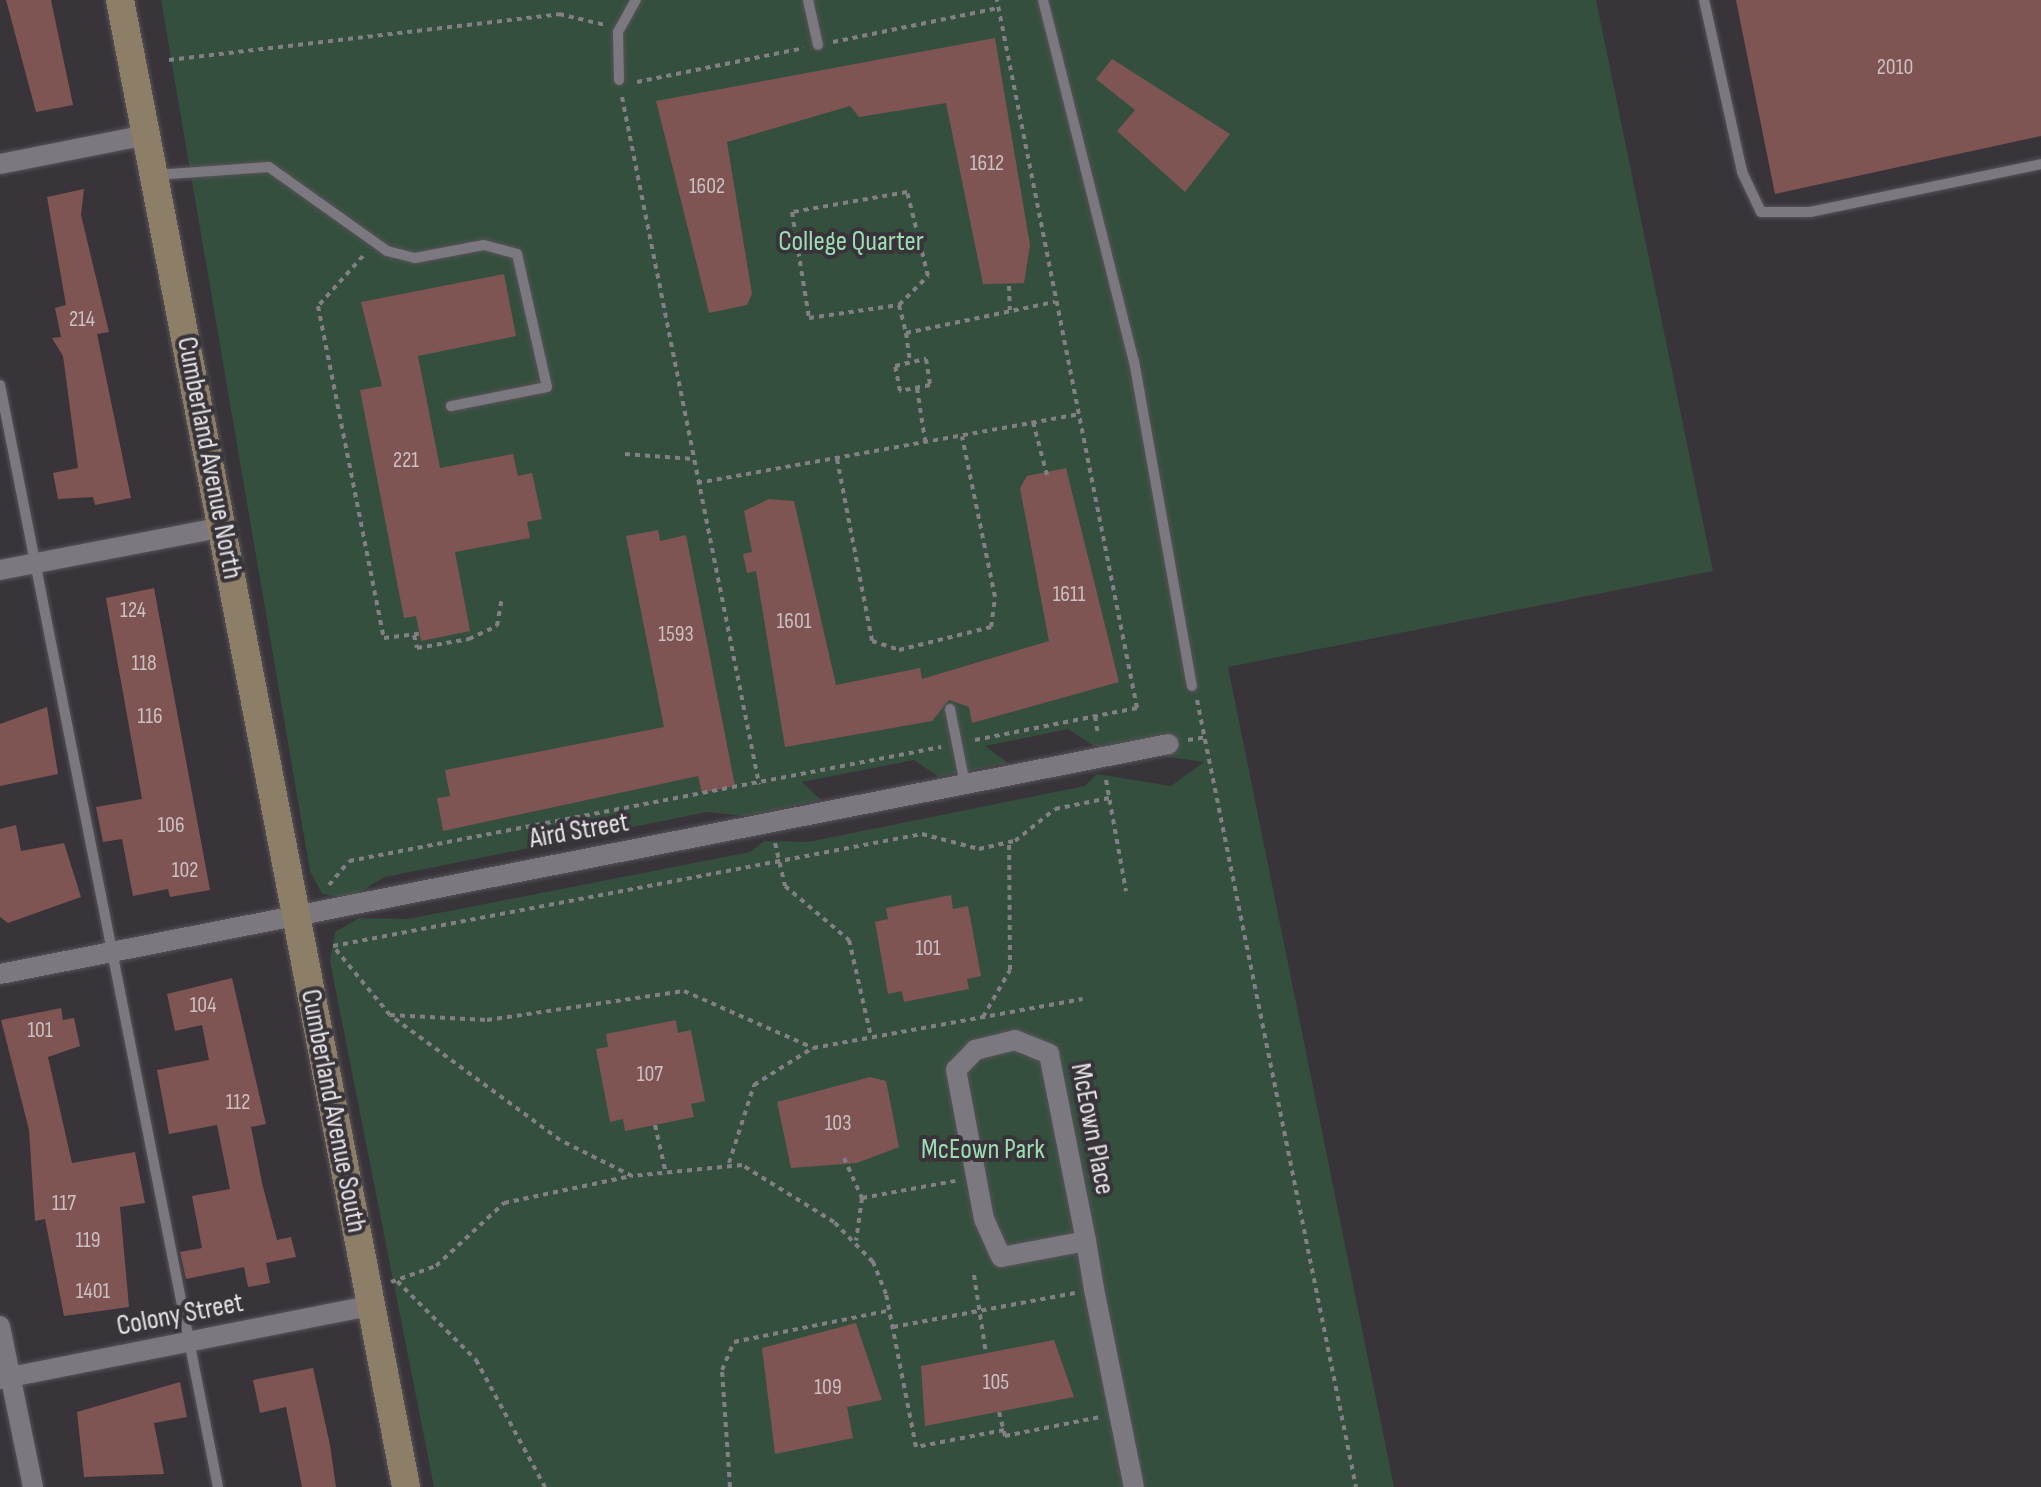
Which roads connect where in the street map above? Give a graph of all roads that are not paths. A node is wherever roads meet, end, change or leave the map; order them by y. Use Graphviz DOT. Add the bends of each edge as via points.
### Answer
graph roads {
  1 [pos="120,0"];
  2 [pos="636,0"];
  3 [pos="808,0"];
  4 [pos="1042,0"];
  5 [pos="1704,0"];
  6 [pos="818,45"];
  7 [pos="619,80"];
  8 [pos="146,135"];
  9 [pos="0,164"];
  10 [pos="2041,164"];
  11 [pos="154,176"];
  12 [pos="0,385"];
  13 [pos="452,406"];
  14 [pos="224,526"];
  15 [pos="33,563"];
  16 [pos="0,570"];
  17 [pos="1192,686"];
  18 [pos="950,709"];
  19 [pos="1169,744"];
  20 [pos="965,784"];
  21 [pos="293,916"];
  22 [pos="110,951"];
  23 [pos="0,974"];
  24 [pos="1086,1241"];
  25 [pos="369,1296"];
  26 [pos="0,1326"];
  27 [pos="188,1342"];
  28 [pos="5,1378"];
  29 [pos="33,1487"];
  30 [pos="218,1487"];
  31 [pos="406,1487"];
  32 [pos="1134,1487"];
  1 -- 8 [label="main road, Cumberland Avenue North"];
  2 -- 7 [label="lane" via="618,32"];
  3 -- 6 [label="lane"];
  4 -- 17 [label="lane" via="1134,361"];
  5 -- 10 [label="lane" via="1742,172 1760,212 1810,212"];
  8 -- 9 [label="street"];
  8 -- 11 [label="main road, Cumberland Avenue North"];
  11 -- 13 [label="lane" via="216,164 270,167 387,251 416,258 496,245 522,264 547,388"];
  11 -- 14 [label="main road, Cumberland Avenue North"];
  12 -- 15 [label="lane"];
  14 -- 15 [label="street"];
  14 -- 21 [label="main road, Cumberland Avenue North"];
  15 -- 16 [label="street"];
  15 -- 22 [label="lane"];
  18 -- 20 [label="lane"];
  19 -- 20 [label="street, Aird Street"];
  20 -- 21 [label="street, Aird Street"];
  21 -- 22 [label="street, Aird Street"];
  21 -- 25 [label="main road, Cumberland Avenue South"];
  22 -- 23 [label="street, Aird Street"];
  22 -- 27 [label="lane"];
  24 -- 24 [label="street, McEown Place" via="1050,1054 988,1043 956,1070 976,1176 1001,1257"];
  24 -- 32 [label="street, McEown Place"];
  25 -- 27 [label="street, Colony Street"];
  25 -- 31 [label="main road, Cumberland Avenue South"];
  26 -- 28 [label="street"];
  27 -- 28 [label="street, Colony Street"];
  27 -- 30 [label="lane"];
  28 -- 29 [label="street"];
}
